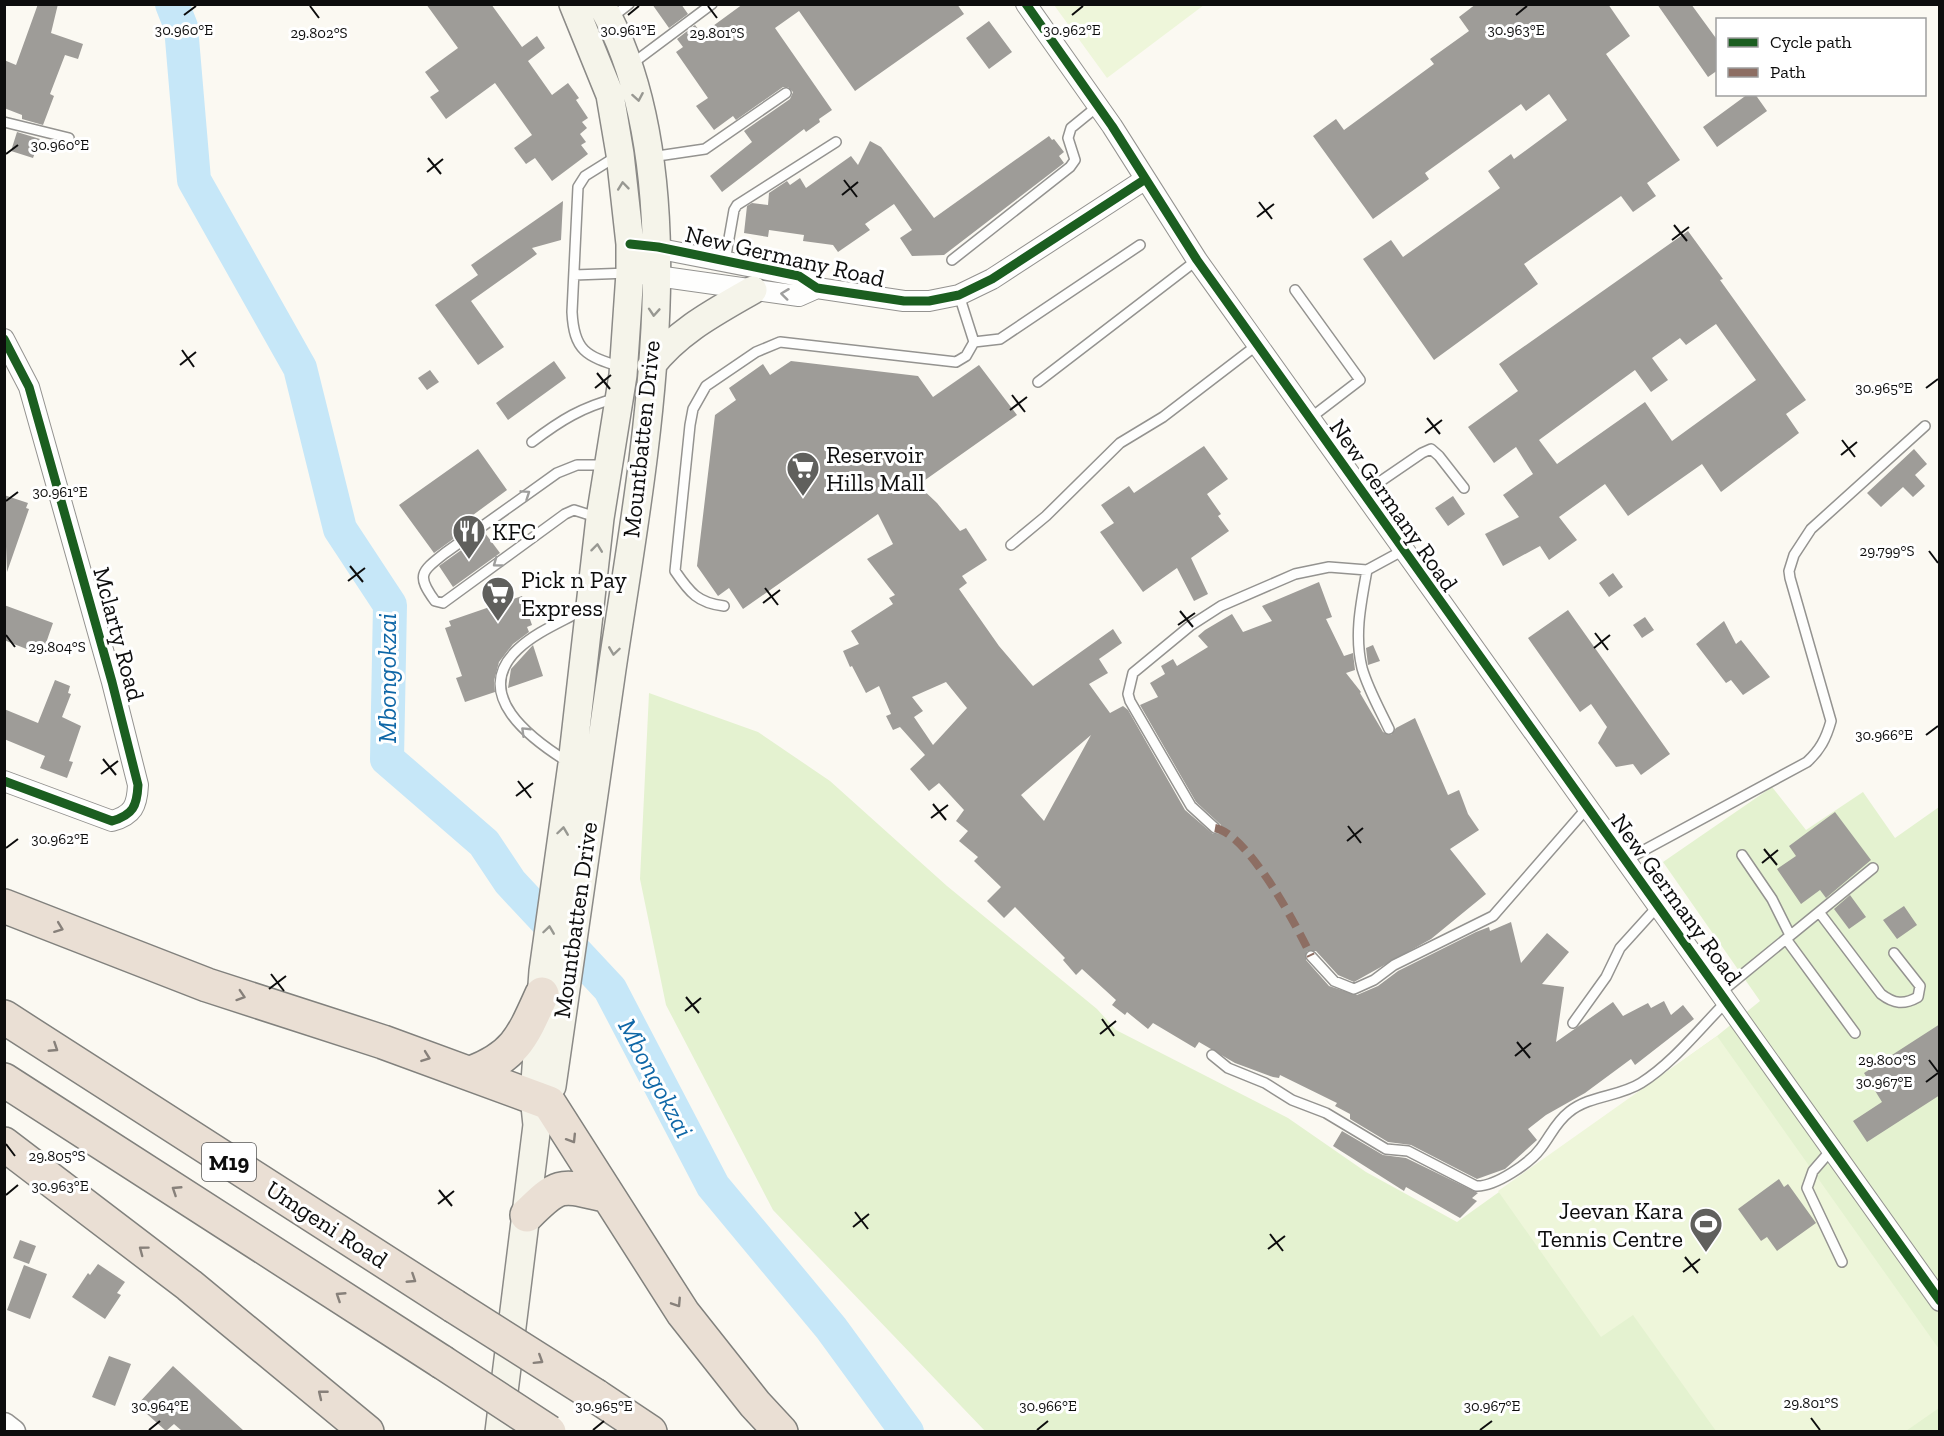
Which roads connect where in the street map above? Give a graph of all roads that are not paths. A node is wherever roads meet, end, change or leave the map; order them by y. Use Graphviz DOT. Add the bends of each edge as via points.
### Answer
graph roads {
  1 [pos="573,4"];
  2 [pos="712,4"];
  3 [pos="1026,4"];
  4 [pos="613,10"];
  5 [pos="628,67"];
  6 [pos="786,93"];
  7 [pos="1098,106"];
  8 [pos="4,122"];
  9 [pos="69,138"];
  10 [pos="836,141"];
  11 [pos="620,154"];
  12 [pos="649,157"];
  13 [pos="1144,180"];
  14 [pos="630,244"];
  15 [pos="1140,244"];
  16 [pos="658,247"];
  17 [pos="952,260"];
  18 [pos="1197,260"];
  19 [pos="725,261"];
  20 [pos="643,274"];
  21 [pos="574,275"];
  22 [pos="817,288"];
  23 [pos="753,290"];
  24 [pos="1295,290"];
  25 [pos="959,295"];
  26 [pos="4,339"];
  27 [pos="974,342"];
  28 [pos="1257,345"];
  29 [pos="651,366"];
  30 [pos="623,367"];
  31 [pos="1038,382"];
  32 [pos="620,398"];
  33 [pos="1309,419"];
  34 [pos="1925,426"];
  35 [pos="532,441"];
  36 [pos="610,465"];
  37 [pos="1464,488"];
  38 [pos="1362,494"];
  39 [pos="600,518"];
  40 [pos="1011,545"];
  41 [pos="1402,551"];
  42 [pos="1367,570"];
  43 [pos="590,606"];
  44 [pos="724,606"];
  45 [pos="1389,729"];
  46 [pos="572,764"];
  47 [pos="4,781"];
  48 [pos="1587,808"];
  49 [pos="1215,828"];
  50 [pos="1742,855"];
  51 [pos="1624,861"];
  52 [pos="1873,868"];
  53 [pos="4,906"];
  54 [pos="1658,906"];
  55 [pos="1819,912"];
  56 [pos="1788,937"];
  57 [pos="1894,953"];
  58 [pos="1311,956"];
  59 [pos="543,982"];
  60 [pos="1724,996"];
  61 [pos="4,1017"];
  62 [pos="1573,1023"];
  63 [pos="1855,1034"];
  64 [pos="1212,1055"];
  65 [pos="471,1073"];
  66 [pos="4,1080"];
  67 [pos="540,1108"];
  68 [pos="4,1144"];
  69 [pos="1832,1149"];
  70 [pos="608,1196"];
  71 [pos="527,1215"];
  72 [pos="1842,1262"];
  73 [pos="1940,1301"];
  74 [pos="4,1425"];
  75 [pos="13,1431"];
  76 [pos="367,1431"];
  77 [pos="499,1431"];
  78 [pos="549,1431"];
  79 [pos="650,1431"];
  80 [pos="780,1431"];
  1 -- 11 [label="main road, Mountbatten Drive" via="610,95"];
  2 -- 5 [label="lane"];
  3 -- 7 [label="street"];
  4 -- 5 [label="main road, Mountbatten Drive"];
  5 -- 12 [label="main road, Mountbatten Drive, one-way" via="636,87"];
  6 -- 12 [label="lane" via="705,149"];
  7 -- 13 [label="street"];
  7 -- 17 [label="lane" via="1071,128 1068,138 1075,160 1070,167"];
  8 -- 9 [label="lane"];
  10 -- 19 [label="lane" via="737,205"];
  14 -- 11 [label="main road, Mountbatten Drive, one-way"];
  11 -- 21 [label="lane" via="585,176 578,187"];
  12 -- 16 [label="main road, Mountbatten Drive"];
  13 -- 18 [label="street, New Germany Road"];
  13 -- 25 [label="street, New Germany Road" via="992,279"];
  14 -- 16 [label="street, New Germany Road"];
  14 -- 20 [label="main road, Mountbatten Drive"];
  15 -- 27 [label="lane" via="1000,339"];
  16 -- 19 [label="street, New Germany Road"];
  16 -- 20 [label="main road, Mountbatten Drive"];
  18 -- 28 [label="street, New Germany Road"];
  18 -- 31 [label="lane"];
  19 -- 22 [label="street, New Germany Road" via="799,276"];
  20 -- 21 [label="lane"];
  20 -- 23 [label="street, New Germany Road"];
  20 -- 29 [label="main road, Mountbatten Drive, one-way"];
  20 -- 30 [label="main road, Mountbatten Drive"];
  21 -- 30 [label="lane" via="573,322 577,341 591,357"];
  22 -- 23 [label="street, New Germany Road, one-way" via="799,296"];
  22 -- 25 [label="street, New Germany Road" via="904,301"];
  23 -- 29 [label="main road" via="685,331"];
  24 -- 33 [label="lane" via="1360,380"];
  25 -- 27 [label="lane"];
  26 -- 47 [label="street, Mclarty Road" via="29,387 112,682 138,785 137,802 134,811 112,821"];
  27 -- 44 [label="lane" via="966,356 950,362 780,342 756,352 706,386 693,409 690,425 675,571 687,589 705,604"];
  28 -- 33 [label="street, New Germany Road"];
  28 -- 40 [label="lane" via="1163,417 1120,442"];
  29 -- 67 [label="main road, Mountbatten Drive, one-way" via="638,489 560,1030"];
  30 -- 32 [label="main road, Mountbatten Drive"];
  32 -- 35 [label="lane" via="590,405 567,416"];
  32 -- 36 [label="main road, Mountbatten Drive"];
  33 -- 38 [label="street, New Germany Road"];
  34 -- 51 [label="lane" via="1811,529 1794,555 1790,578 1831,722 1818,752 1807,762"];
  36 -- 39 [label="main road, Mountbatten Drive"];
  39 -- 36 [label="lane, one-way" via="571,511 443,603 435,601 422,583 427,567 445,552 557,473 577,465"];
  37 -- 38 [label="lane" via="1431,449"];
  38 -- 41 [label="street, New Germany Road"];
  43 -- 39 [label="main road, Mountbatten Drive, one-way"];
  41 -- 42 [label="lane"];
  41 -- 48 [label="street, New Germany Road"];
  42 -- 45 [label="lane" via="1358,615 1358,644 1363,670"];
  42 -- 49 [label="lane" via="1329,567 1295,573 1270,584 1221,606 1190,626 1133,673 1130,701 1191,806"];
  43 -- 46 [label="main road, Mountbatten Drive"];
  46 -- 43 [label="lane, one-way" via="538,744 518,724 500,687 506,664 518,649"];
  59 -- 46 [label="main road, Mountbatten Drive, one-way"];
  48 -- 51 [label="street, New Germany Road"];
  48 -- 58 [label="lane" via="1493,916 1394,965 1374,980 1354,989 1334,981"];
  50 -- 56 [label="lane" via="1772,899"];
  51 -- 54 [label="street, New Germany Road"];
  52 -- 55 [label="lane"];
  53 -- 65 [label="highway, one-way" via="207,986"];
  54 -- 60 [label="street, New Germany Road"];
  54 -- 62 [label="lane" via="1620,948 1606,977"];
  55 -- 56 [label="lane"];
  55 -- 57 [label="lane" via="1881,994 1894,1002 1909,1002 1918,998 1920,986"];
  56 -- 60 [label="lane"];
  56 -- 63 [label="lane"];
  59 -- 65 [label="highway" via="514,1048 494,1064"];
  59 -- 67 [label="main road, Mountbatten Drive"];
  60 -- 64 [label="lane" via="1654,1073 1631,1089 1581,1103 1562,1118 1539,1150 1496,1182 1483,1186 1408,1151 1386,1149 1326,1113 1228,1068"];
  60 -- 69 [label="street, New Germany Road"];
  61 -- 79 [label="highway, Umgeni Road / M19, one-way, bridge"];
  65 -- 67 [label="highway"];
  78 -- 66 [label="highway, M19, one-way, bridge"];
  67 -- 70 [label="highway, one-way"];
  67 -- 71 [label="main road, Mountbatten Drive"];
  76 -- 68 [label="highway, one-way" via="189,1286"];
  69 -- 72 [label="lane" via="1813,1171 1807,1188"];
  69 -- 73 [label="street, New Germany Road"];
  70 -- 71 [label="highway" via="561,1187 550,1192"];
  70 -- 80 [label="highway, one-way" via="683,1313"];
  71 -- 77 [label="main road, Mountbatten Drive"];
  74 -- 75 [label="street"];
}
